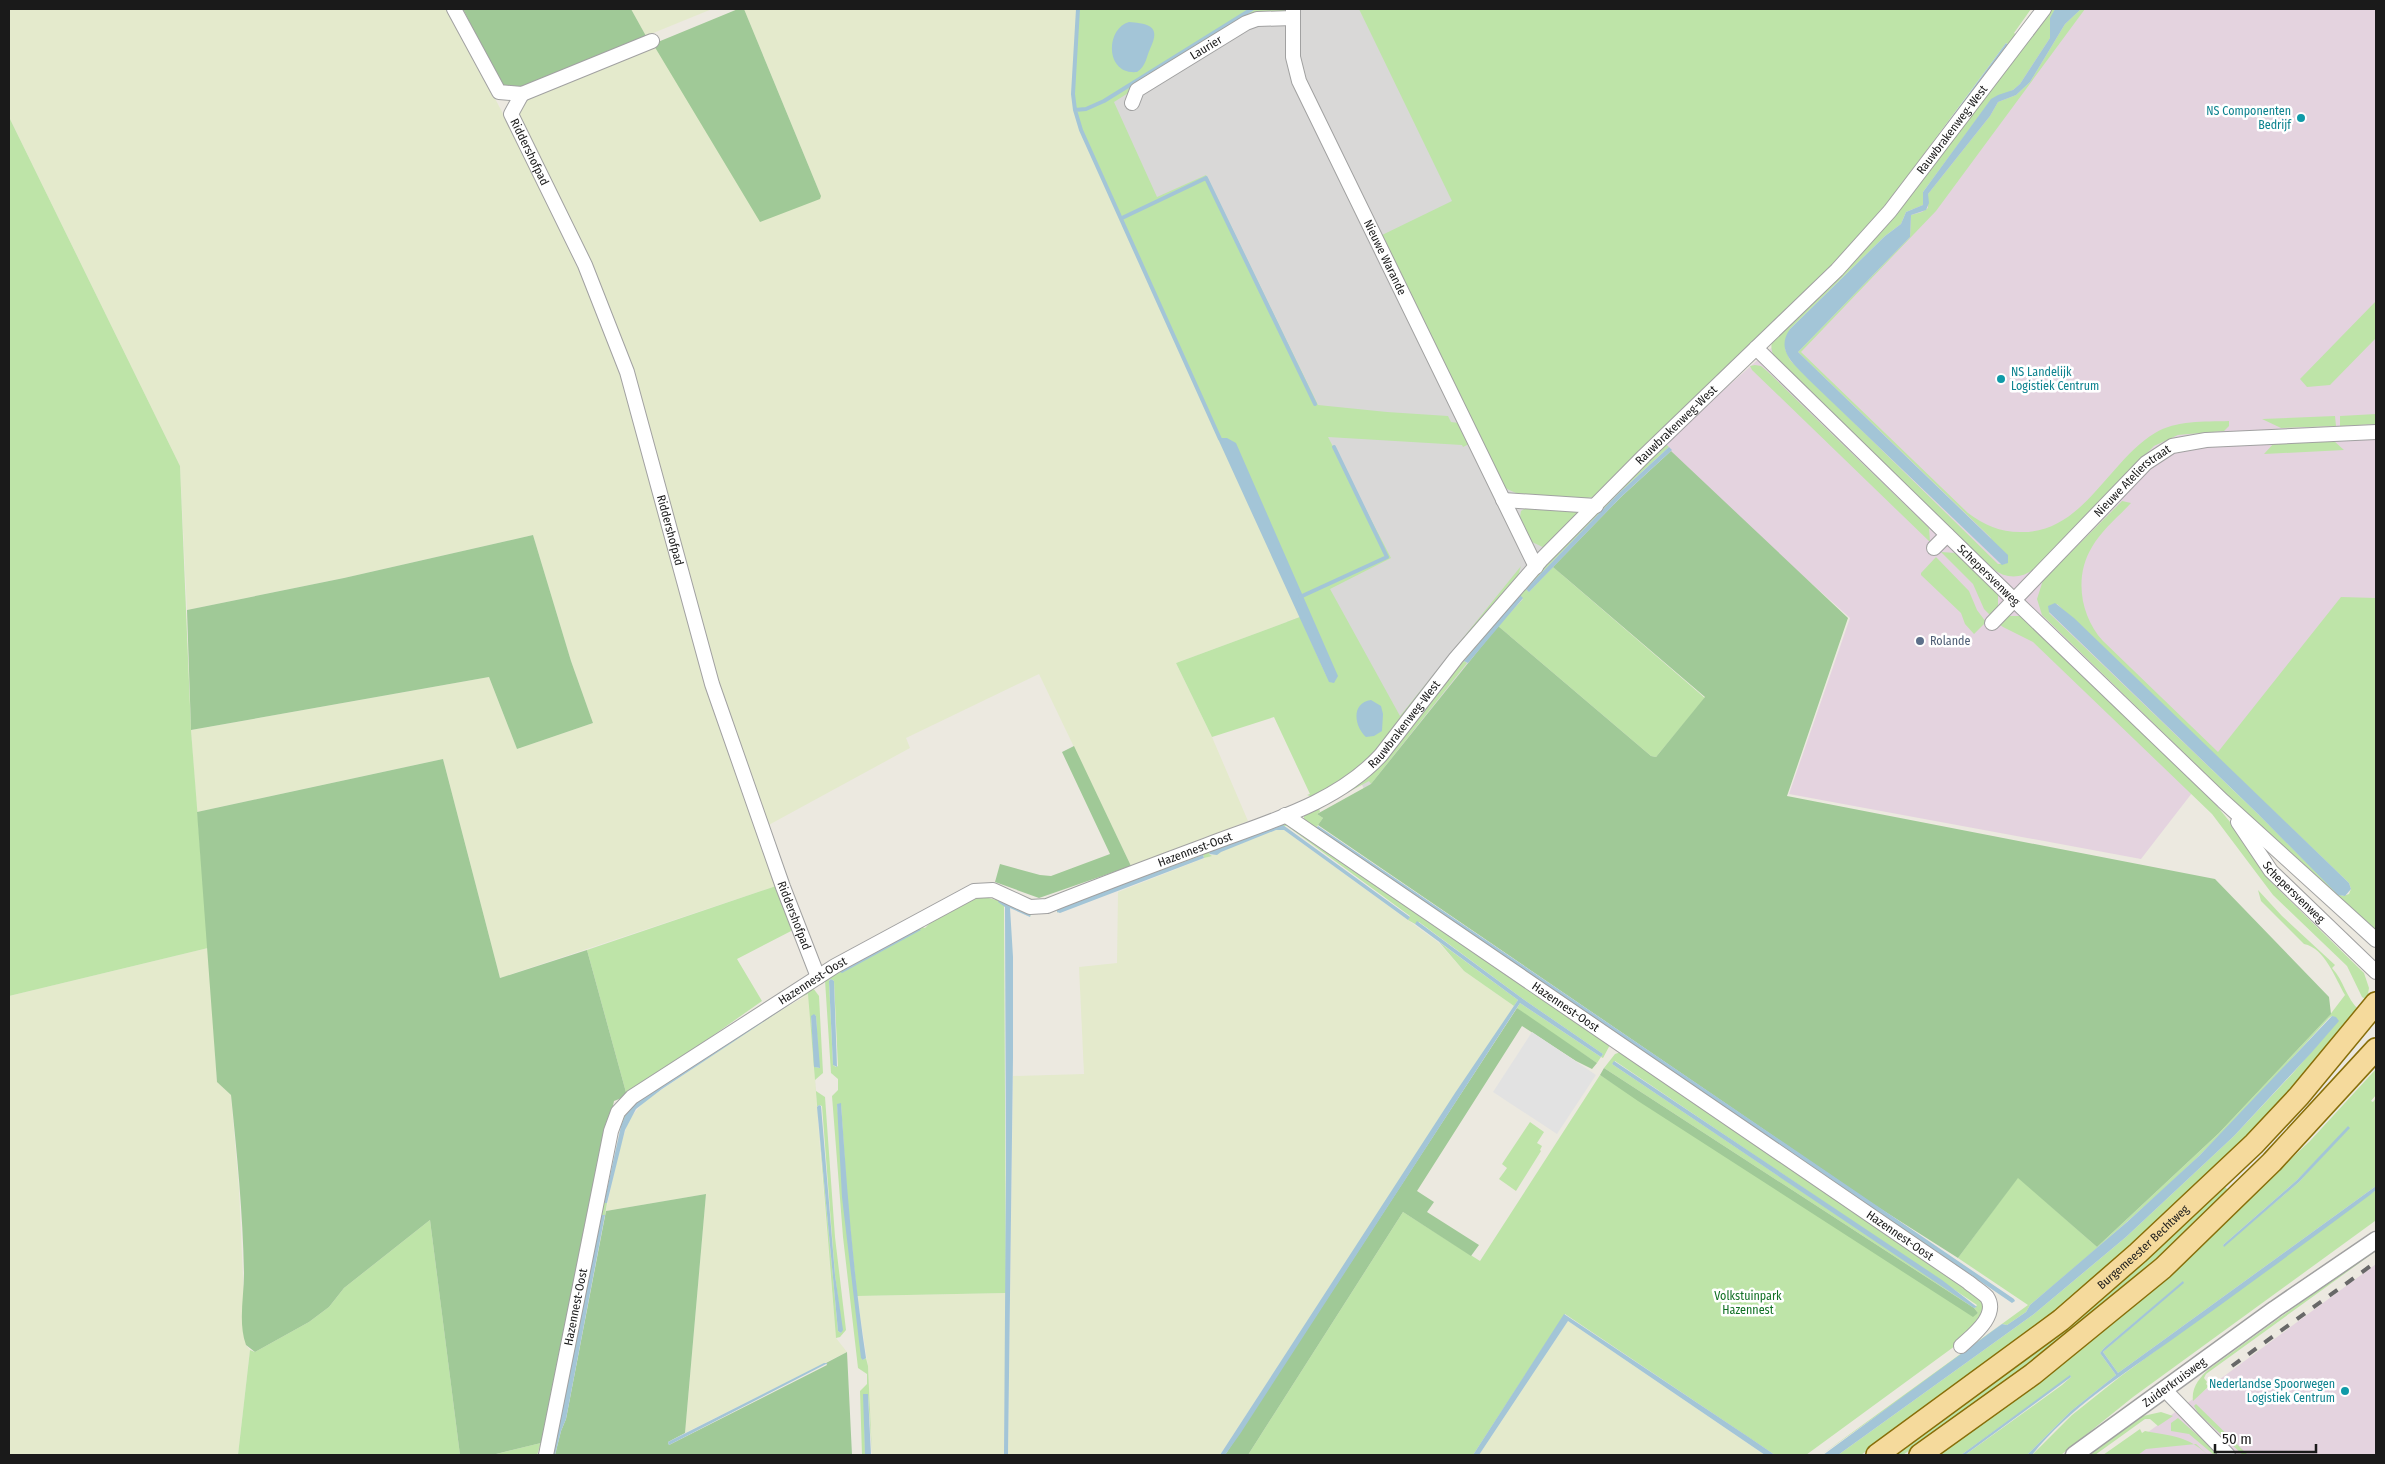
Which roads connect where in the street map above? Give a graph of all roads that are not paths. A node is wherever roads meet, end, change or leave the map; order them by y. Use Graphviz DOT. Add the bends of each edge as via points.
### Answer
graph roads {
  1 [pos="454,9"];
  2 [pos="2044,9"];
  3 [pos="1293,13"];
  4 [pos="652,41"];
  5 [pos="522,94"];
  6 [pos="1132,103"];
  7 [pos="1756,348"];
  8 [pos="2376,432"];
  9 [pos="1503,500"];
  10 [pos="1596,506"];
  11 [pos="1947,535"];
  12 [pos="1934,548"];
  13 [pos="1536,567"];
  14 [pos="2014,600"];
  15 [pos="1992,623"];
  16 [pos="2224,801"];
  17 [pos="1285,815"];
  18 [pos="2376,940"];
  19 [pos="2376,972"];
  20 [pos="818,976"];
  21 [pos="2376,1002"];
  22 [pos="2376,1048"];
  23 [pos="2376,1229"];
  24 [pos="2376,1240"];
  25 [pos="2275,1309"];
  26 [pos="1961,1346"];
  27 [pos="2164,1389"];
  28 [pos="546,1455"];
  29 [pos="1877,1455"];
  30 [pos="1920,1455"];
  31 [pos="2074,1455"];
  32 [pos="2228,1455"];
  1 -- 5 [label="street" via="499,92"];
  2 -- 7 [label="street, Rauwbrakenweg-West" via="1890,212 1837,270"];
  3 -- 6 [label="street, Laurier" via="1246,23 1138,90"];
  3 -- 9 [label="street, Nieuwe Warande" via="1293,57 1299,81"];
  4 -- 5 [label="street"];
  5 -- 20 [label="street, Riddershofpad" via="511,114 585,265 627,372 712,684 783,887"];
  7 -- 10 [label="street, Rauwbrakenweg-West"];
  7 -- 11 [label="street, Schepersvenweg"];
  8 -- 14 [label="street, Nieuwe Atelierstraat" via="2206,440 2172,446 2146,463"];
  9 -- 10 [label="street"];
  9 -- 13 [label="street, Nieuwe Warande"];
  10 -- 13 [label="street, Rauwbrakenweg-West"];
  11 -- 12 [label="street"];
  11 -- 14 [label="street, Schepersvenweg"];
  13 -- 17 [label="street, Rauwbrakenweg-West" via="1456,658 1367,770 1337,791"];
  14 -- 15 [label="street, Nieuwe Atelierstraat"];
  14 -- 16 [label="street, Schepersvenweg"];
  16 -- 18 [label="street, Schepersvenweg"];
  16 -- 19 [label="street, Schepersvenweg" via="2271,871"];
  17 -- 20 [label="street, Hazennest-Oost" via="1046,906 1030,907 993,890 974,890"];
  17 -- 26 [label="street, Hazennest-Oost" via="1968,1282 1987,1298 1990,1310 1981,1328"];
  20 -- 28 [label="street, Hazennest-Oost" via="632,1097 618,1112 609,1141"];
  21 -- 29 [label="main road, Burgemeester Bechtweg" via="2293,1103 2138,1253 2061,1320"];
  22 -- 30 [label="main road" via="2272,1162 2164,1268 2034,1374"];
  23 -- 25 [label="street, Zuiderkruisweg"];
  24 -- 25 [label="street, Zuiderkruisweg"];
  25 -- 27 [label="street, Zuiderkruisweg"];
  27 -- 31 [label="street, Zuiderkruisweg"];
  27 -- 32 [label="street"];
}
